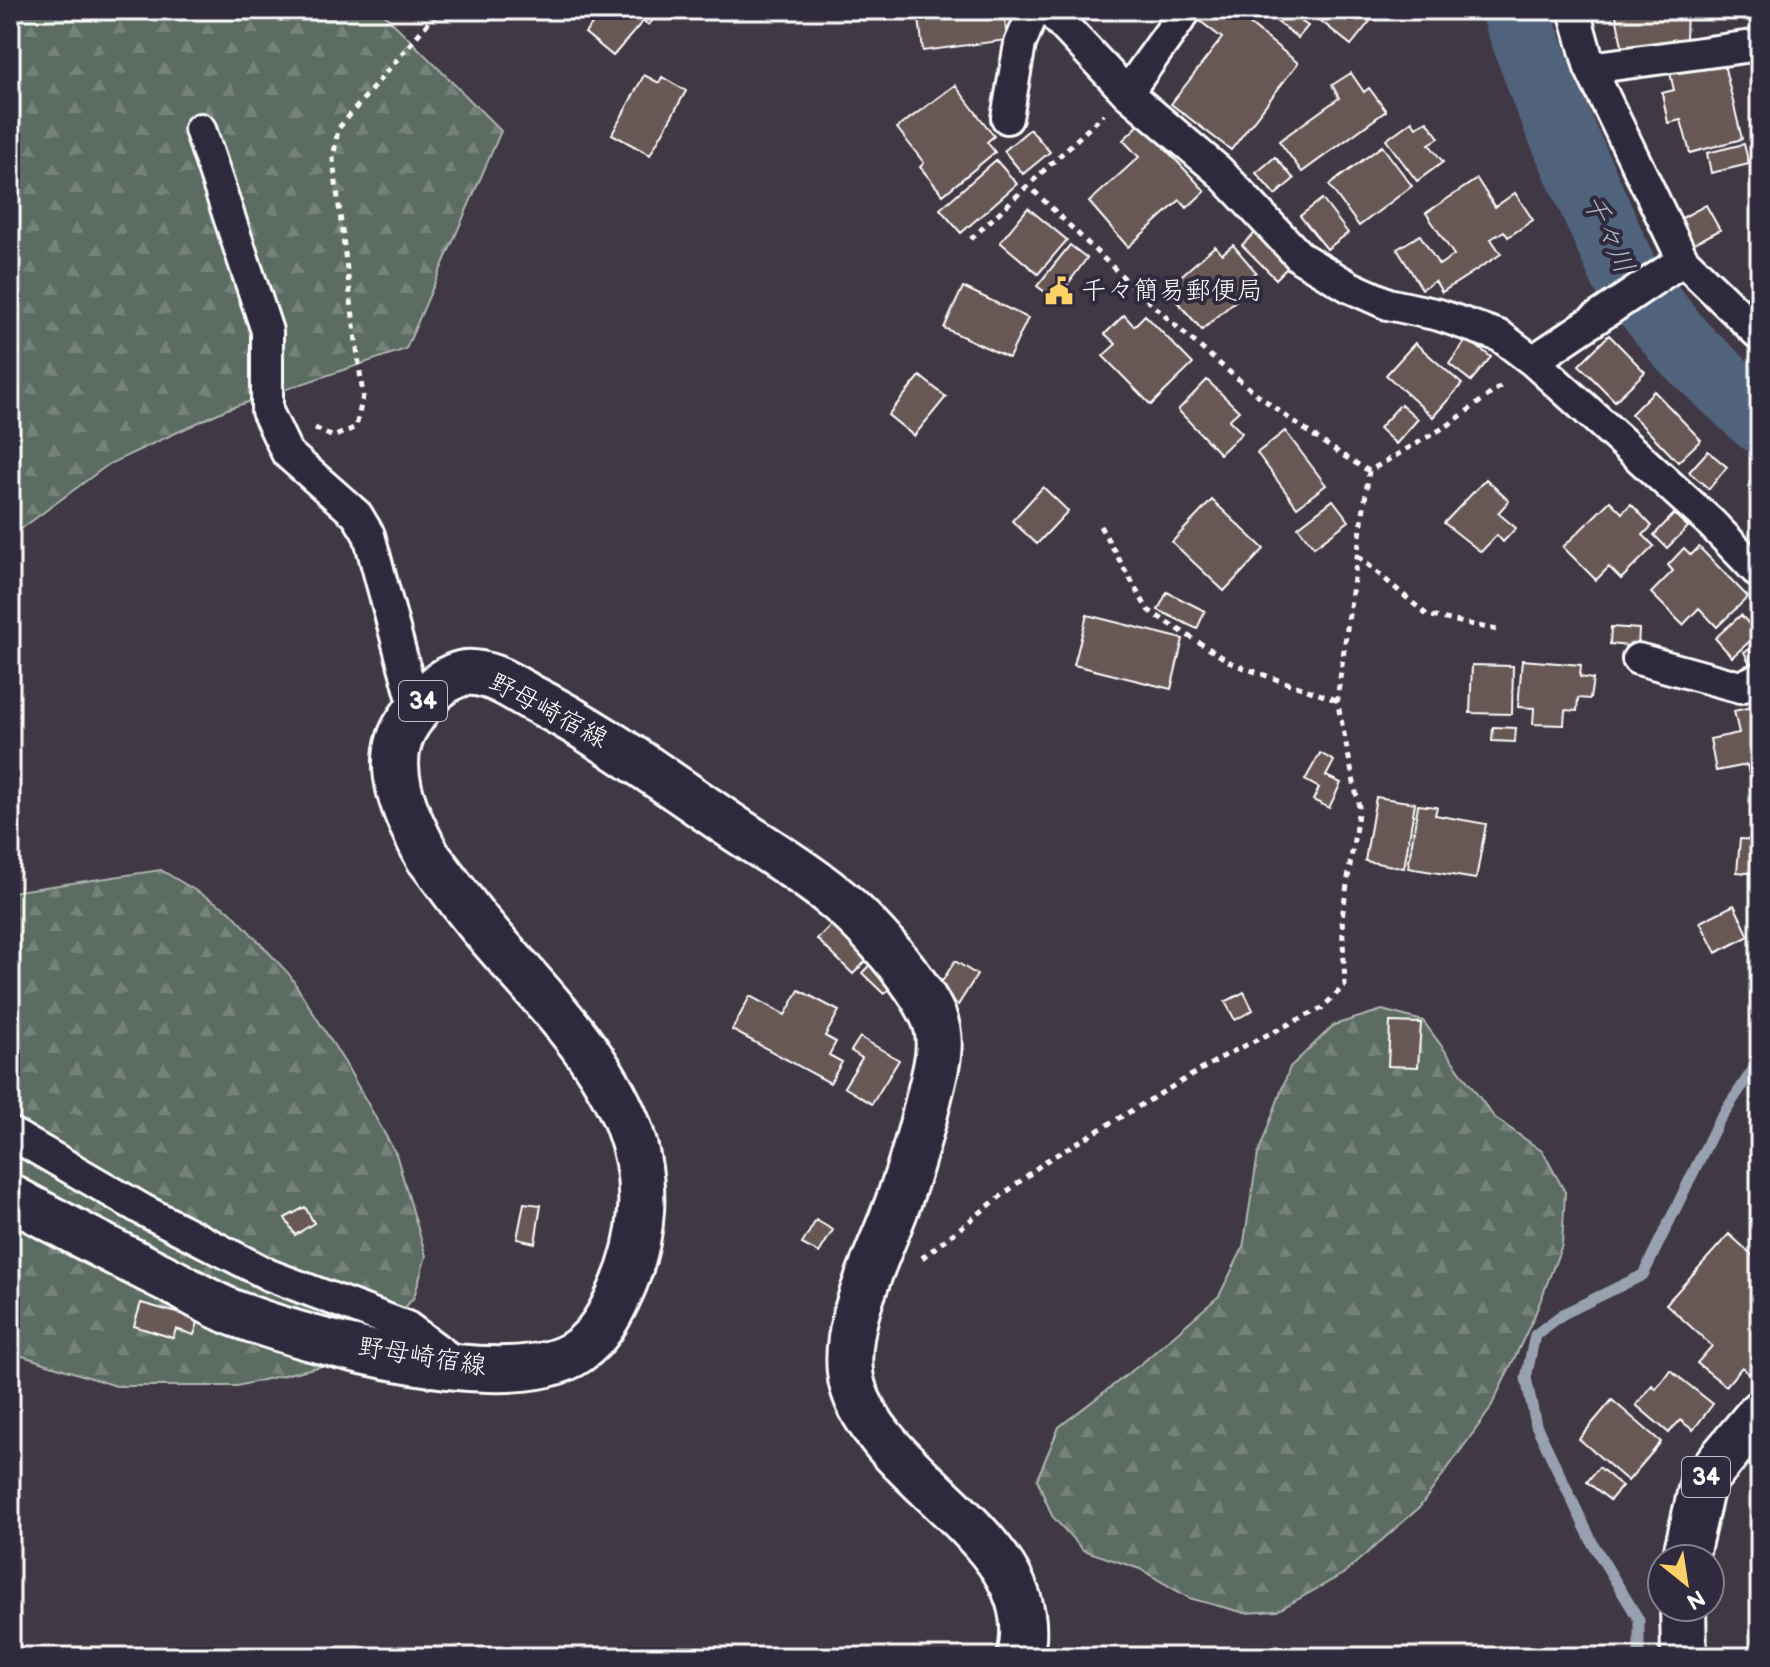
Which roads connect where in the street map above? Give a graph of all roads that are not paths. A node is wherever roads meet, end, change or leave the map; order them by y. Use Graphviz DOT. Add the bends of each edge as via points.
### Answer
graph roads {
  1 [pos="1034,10"];
  2 [pos="1049,10"];
  3 [pos="1186,10"];
  4 [pos="1574,10"];
  5 [pos="1760,45"];
  6 [pos="1590,68"];
  7 [pos="1127,93"];
  8 [pos="1007,118"];
  9 [pos="200,129"];
  10 [pos="1675,264"];
  11 [pos="1760,335"];
  12 [pos="1533,361"];
  13 [pos="1760,574"];
  14 [pos="1638,659"];
  15 [pos="1760,678"];
  16 [pos="416,711"];
  17 [pos="10,1133"];
  18 [pos="10,1197"];
  19 [pos="462,1367"];
  20 [pos="1760,1413"];
  21 [pos="1689,1543"];
  22 [pos="1683,1623"];
  23 [pos="1020,1657"];
  24 [pos="1684,1657"];
  1 -- 8 [label="street" via="1020,44"];
  2 -- 7 [label="street"];
  3 -- 7 [label="street"];
  4 -- 6 [label="street"];
  5 -- 6 [label="street"];
  6 -- 10 [label="street"];
  7 -- 12 [label="street" via="1219,171 1301,258 1388,304 1500,336"];
  9 -- 16 [label="street" via="267,331 267,411 287,453 357,515 369,535"];
  10 -- 11 [label="street"];
  10 -- 12 [label="street"];
  12 -- 13 [label="street" via="1742,551"];
  14 -- 15 [label="street" via="1740,687"];
  16 -- 19 [label="main road, 野母崎宿線 / 34" via="396,747 409,821 428,857 472,916 586,1052 634,1143 642,1205 634,1265 612,1312 593,1337 554,1362 523,1368"];
  16 -- 23 [label="main road, 野母崎宿線 / 34" via="444,683 471,672 496,679 577,721 834,896 925,999 940,1038 933,1082 900,1197 858,1309 850,1371 860,1405 881,1438 982,1542 1013,1584 1023,1609"];
  17 -- 19 [label="street" via="269,1275 407,1327"];
  18 -- 19 [label="main road, 野母崎宿線 / 34" via="240,1316 393,1357"];
  20 -- 21 [label="main road, 34" via="1703,1481"];
  22 -- 24 [label="main road"];
}
